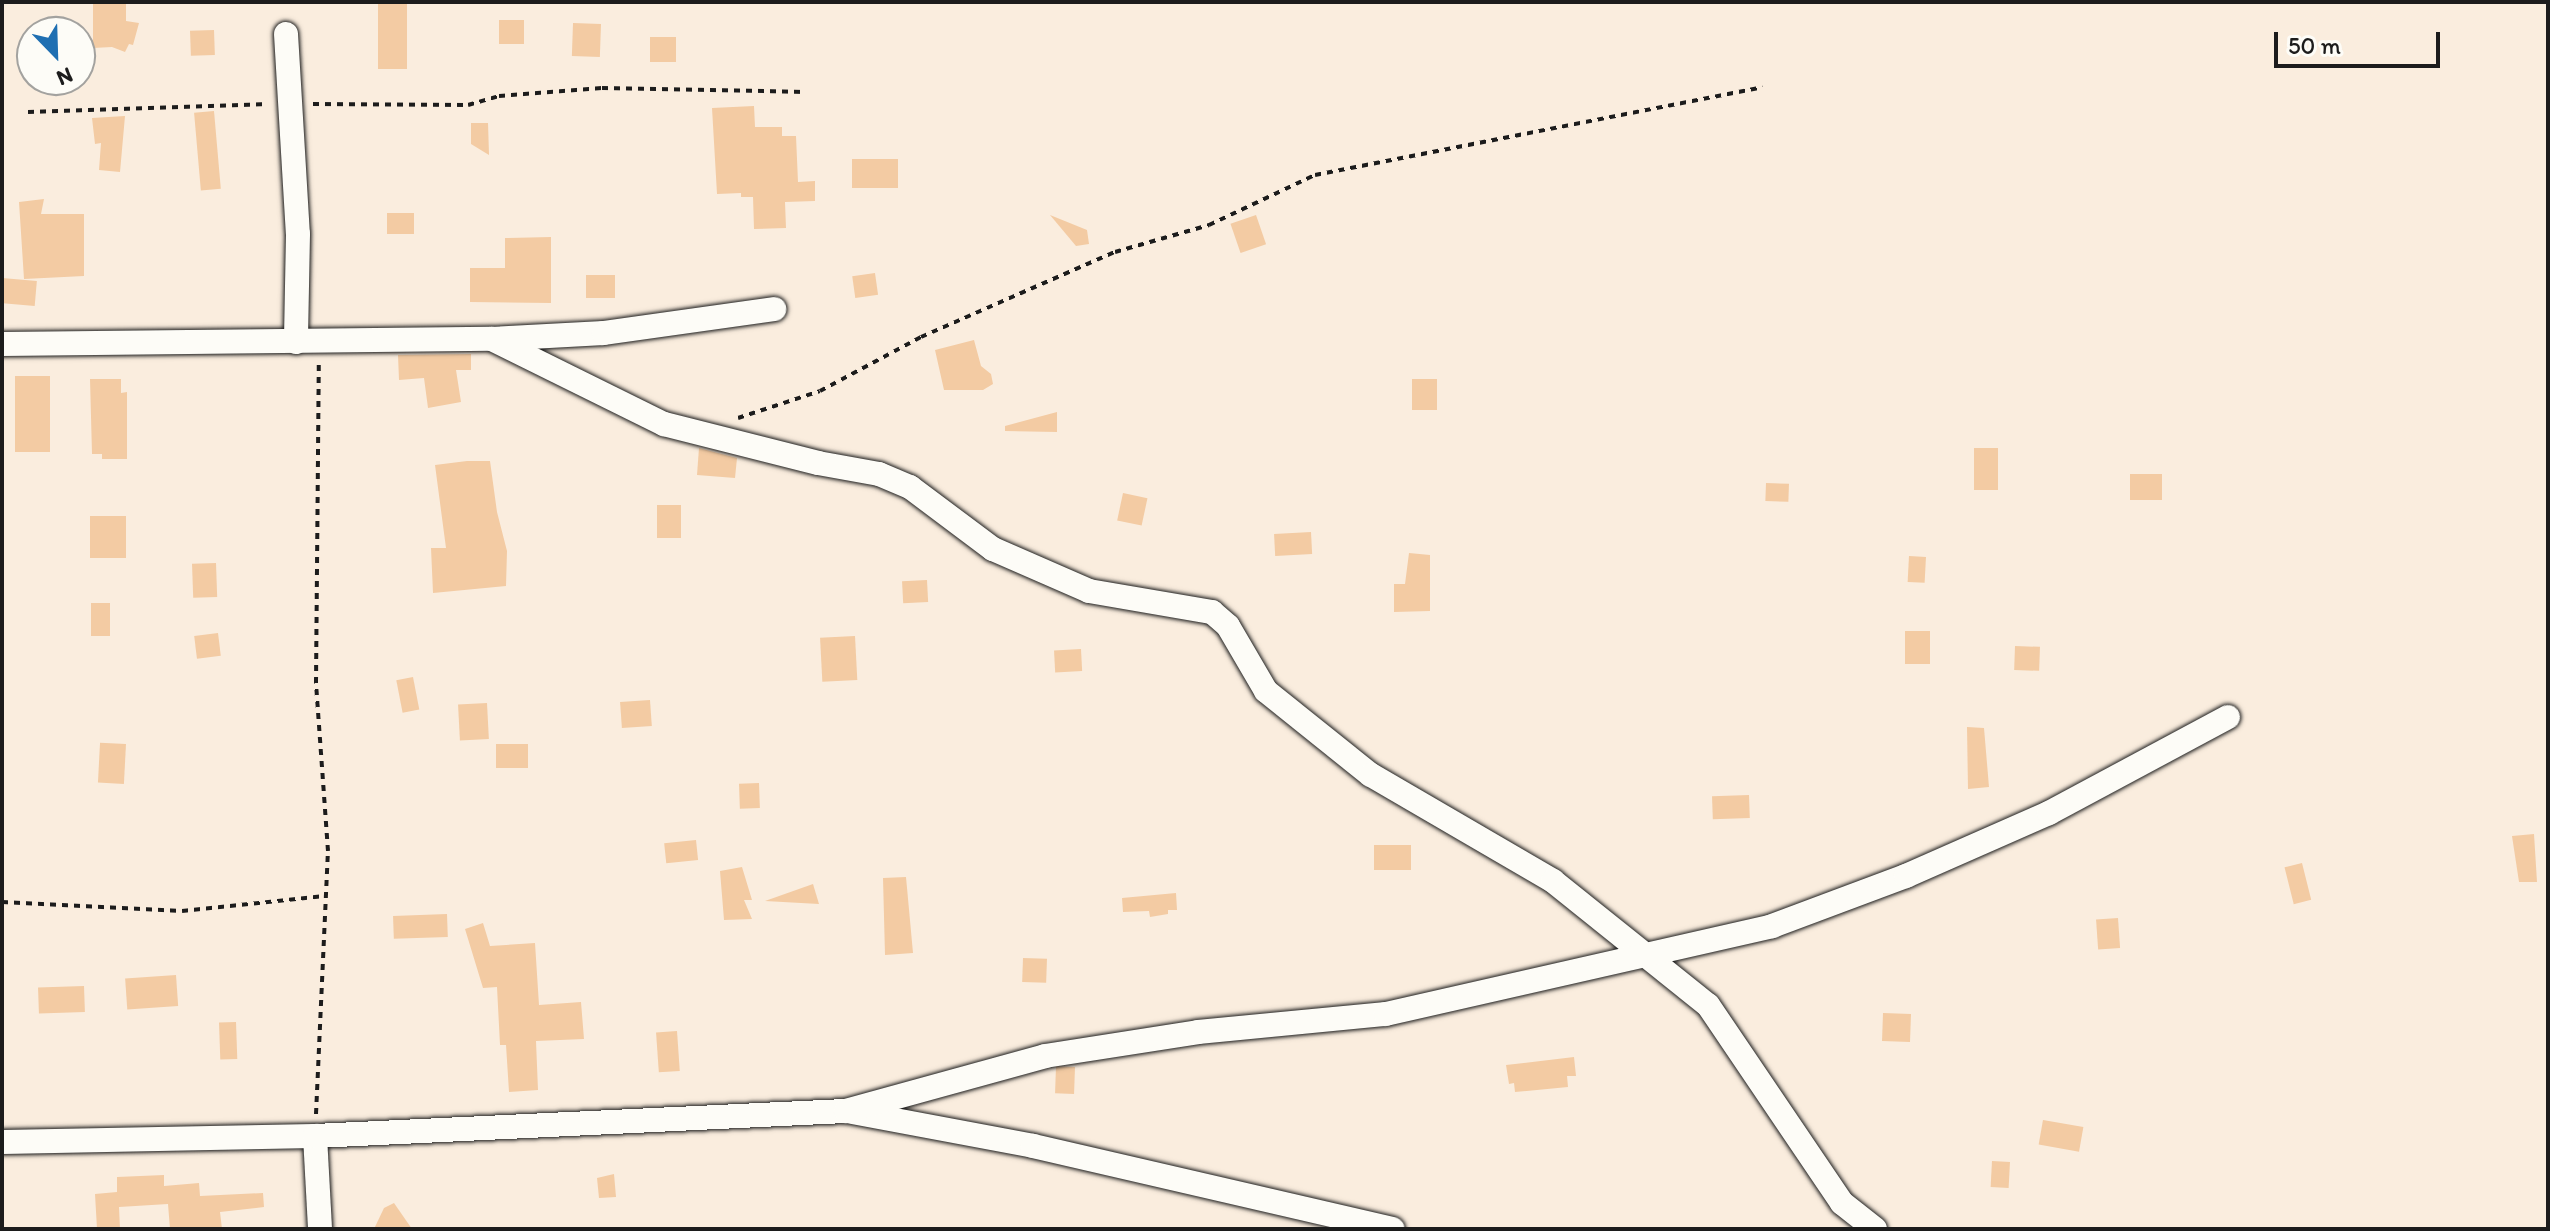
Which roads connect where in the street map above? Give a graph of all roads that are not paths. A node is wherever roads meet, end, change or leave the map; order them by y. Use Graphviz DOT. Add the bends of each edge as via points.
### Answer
graph roads {
  1 [pos="286,34"];
  2 [pos="774,309"];
  3 [pos="492,339"];
  4 [pos="308,341"];
  5 [pos="2,344"];
  6 [pos="2228,717"];
  7 [pos="1650,955"];
  8 [pos="846,1111"];
  9 [pos="315,1136"];
  10 [pos="2,1142"];
  11 [pos="320,1229"];
  12 [pos="1393,1229"];
  13 [pos="1875,1229"];
  1 -- 4 [label="street"];
  2 -- 3 [label="street" via="604,333"];
  3 -- 4 [label="street"];
  3 -- 7 [label="street" via="664,424 879,474 910,487 993,549 1089,591 1212,612 1228,626 1266,691 1371,775 1553,881"];
  4 -- 5 [label="street"];
  6 -- 7 [label="street" via="2049,813 1906,876 1772,926"];
  7 -- 8 [label="street" via="1386,1014 1198,1032 1045,1056"];
  7 -- 13 [label="street" via="1708,1005 1842,1203"];
  8 -- 9 [label="street"];
  8 -- 12 [label="street" via="1033,1146"];
  9 -- 10 [label="street"];
  9 -- 11 [label="street"];
}
